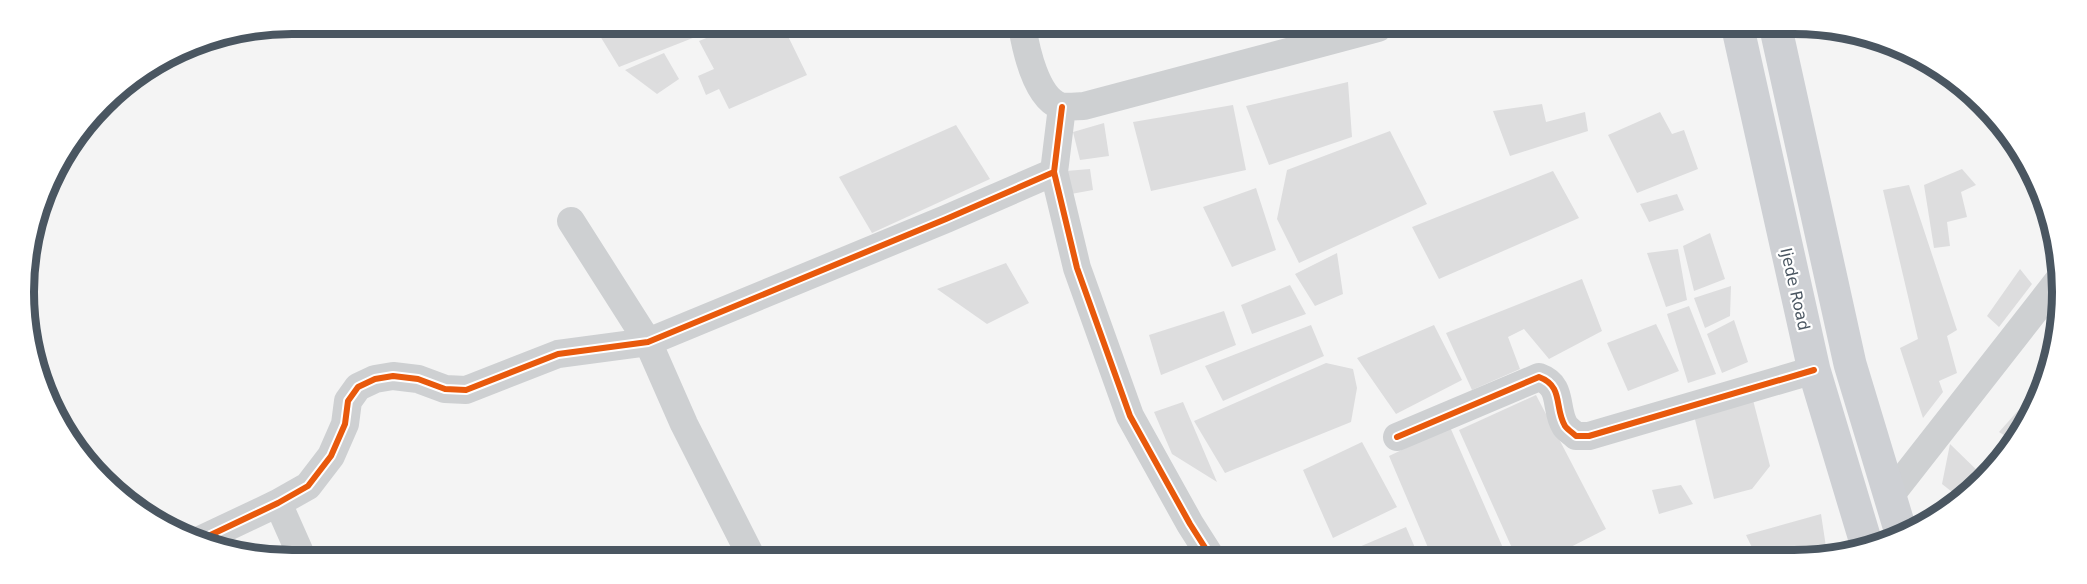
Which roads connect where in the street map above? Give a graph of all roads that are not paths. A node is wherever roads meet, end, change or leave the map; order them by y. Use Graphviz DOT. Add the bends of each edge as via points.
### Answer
graph roads {
  1 [pos="1023,34"];
  2 [pos="1355,34"];
  3 [pos="1739,34"];
  4 [pos="1777,34"];
  5 [pos="1062,106"];
  6 [pos="1054,172"];
  7 [pos="571,221"];
  8 [pos="2052,289"];
  9 [pos="648,342"];
  10 [pos="1814,370"];
  11 [pos="1397,437"];
  12 [pos="1890,497"];
  13 [pos="278,503"];
  14 [pos="1899,527"];
  15 [pos="209,536"];
  16 [pos="1865,540"];
  17 [pos="299,550"];
  18 [pos="748,550"];
  19 [pos="1207,550"];
  1 -- 5 [label="street" via="1039,86 1048,99"];
  2 -- 5 [label="street" via="1084,106"];
  3 -- 10 [label="main road, Ijede Road"];
  4 -- 12 [label="main road" via="1850,364"];
  5 -- 6 [label="street"];
  6 -- 9 [label="street"];
  6 -- 19 [label="street" via="1077,268 1130,416"];
  7 -- 9 [label="street"];
  8 -- 12 [label="street"];
  9 -- 13 [label="street" via="558,354 466,390 445,389 418,379 375,379 358,387 348,401 345,424 331,456 308,486"];
  9 -- 18 [label="street" via="684,424"];
  10 -- 11 [label="street" via="1589,436 1576,436 1565,426 1555,391 1549,381 1539,377"];
  10 -- 16 [label="main road, Ijede Road"];
  12 -- 14 [label="main road"];
  13 -- 15 [label="street"];
  13 -- 17 [label="street"];
}
